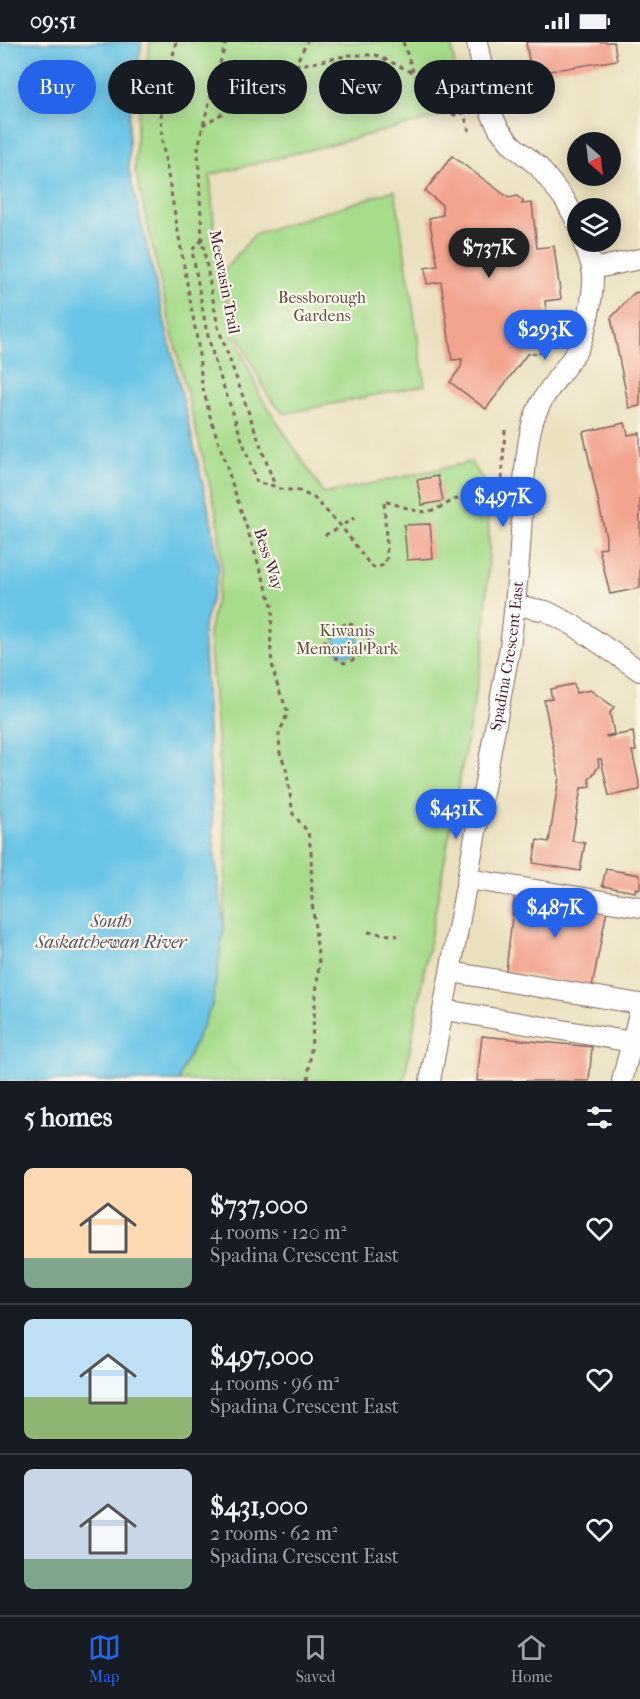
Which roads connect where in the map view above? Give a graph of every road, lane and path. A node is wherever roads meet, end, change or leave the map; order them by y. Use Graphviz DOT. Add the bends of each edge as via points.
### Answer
graph roads {
  1 [pos="176,42"];
  2 [pos="226,42"];
  3 [pos="307,42"];
  4 [pos="403,42"];
  5 [pos="477,42"];
  6 [pos="298,60"];
  7 [pos="307,64"];
  8 [pos="414,73"];
  9 [pos="221,114"];
  10 [pos="464,114"];
  11 [pos="203,125"];
  12 [pos="470,131"];
  13 [pos="567,204"];
  14 [pos="202,240"];
  15 [pos="586,252"];
  16 [pos="640,259"];
  17 [pos="592,269"];
  18 [pos="505,430"];
  19 [pos="275,486"];
  20 [pos="354,518"];
  21 [pos="344,525"];
  22 [pos="337,529"];
  23 [pos="325,535"];
  24 [pos="515,605"];
  25 [pos="320,648"];
  26 [pos="640,671"];
  27 [pos="468,879"];
  28 [pos="640,907"];
  29 [pos="368,932"];
  30 [pos="398,936"];
  31 [pos="452,972"];
  32 [pos="640,1004"];
  33 [pos="444,1010"];
  34 [pos="640,1010"];
  35 [pos="632,1042"];
  36 [pos="308,1081"];
  37 [pos="430,1081"];
  38 [pos="622,1081"];
  1 -- 36 [label="path, Bess Way" via="161,110 162,141 202,384 273,608 270,660 288,712 279,734 280,753 293,814 308,832 311,851 319,963"];
  2 -- 11 [label="path, Meewasin Trail"];
  3 -- 6 [label="path"];
  4 -- 8 [label="path"];
  5 -- 13 [label="street" via="495,122 512,144 538,166"];
  7 -- 8 [label="path" via="349,55 376,55"];
  9 -- 11 [label="path"];
  10 -- 12 [label="path"];
  11 -- 14 [label="path, Meewasin Trail" via="198,149"];
  14 -- 19 [label="path, Meewasin Trail" via="218,327"];
  14 -- 19 [label="path" via="192,250 214,359 257,483"];
  15 -- 17 [label="street, Spadina Crescent East"];
  16 -- 17 [label="street"];
  17 -- 24 [label="street, Spadina Crescent East" via="591,300 581,342 534,416"];
  18 -- 19 [label="path" via="501,492 489,501 456,500 420,512 384,501 387,557 384,565 375,568 314,498"];
  20 -- 21 [label="path"];
  22 -- 23 [label="path"];
  24 -- 26 [label="street" via="546,611 573,625"];
  24 -- 27 [label="street, Spadina Crescent East"];
  25 -- 25 [label="path" via="344,663 358,660 370,635 349,623 334,628"];
  27 -- 28 [label="street"];
  27 -- 31 [label="street, Spadina Crescent East"];
  29 -- 30 [label="path"];
  31 -- 32 [label="street"];
  31 -- 33 [label="street, Spadina Crescent East"];
  33 -- 35 [label="street"];
  33 -- 37 [label="street, Spadina Crescent East"];
  34 -- 35 [label="street"];
  35 -- 38 [label="street"];
}
